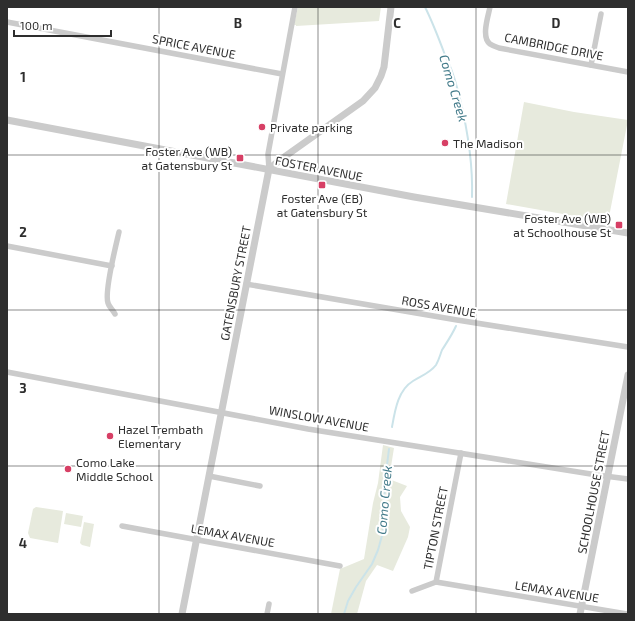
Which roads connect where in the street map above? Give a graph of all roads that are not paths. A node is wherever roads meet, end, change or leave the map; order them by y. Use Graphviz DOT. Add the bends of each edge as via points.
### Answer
graph roads {
  1 [pos="294,7"];
  2 [pos="391,7"];
  3 [pos="490,7"];
  4 [pos="601,14"];
  5 [pos="7,22"];
  6 [pos="591,64"];
  7 [pos="628,72"];
  8 [pos="282,74"];
  9 [pos="7,120"];
  10 [pos="269,170"];
  11 [pos="119,232"];
  12 [pos="628,233"];
  13 [pos="7,246"];
  14 [pos="112,266"];
  15 [pos="246,284"];
  16 [pos="115,314"];
  17 [pos="628,348"];
  18 [pos="7,372"];
  19 [pos="628,375"];
  20 [pos="221,412"];
  21 [pos="461,453"];
  22 [pos="209,476"];
  23 [pos="608,477"];
  24 [pos="628,479"];
  25 [pos="260,486"];
  26 [pos="122,526"];
  27 [pos="196,540"];
  28 [pos="340,566"];
  29 [pos="436,582"];
  30 [pos="412,591"];
  31 [pos="269,604"];
  32 [pos="581,606"];
  33 [pos="182,614"];
  34 [pos="267,614"];
  35 [pos="580,614"];
  36 [pos="627,614"];
  1 -- 8 [label="street"];
  2 -- 10 [label="street" via="384,67 374,90 363,101"];
  3 -- 6 [label="street, CAMBRIDGE DRIVE" via="486,34 489,44 499,48"];
  4 -- 6 [label="street"];
  5 -- 8 [label="street, SPRICE AVENUE"];
  6 -- 7 [label="street, CAMBRIDGE DRIVE"];
  8 -- 10 [label="street" via="268,154"];
  9 -- 10 [label="street, FOSTER AVENUE"];
  10 -- 12 [label="street, FOSTER AVENUE"];
  10 -- 15 [label="street, GATENSBURY STREET"];
  11 -- 14 [label="street"];
  13 -- 14 [label="street"];
  14 -- 16 [label="street" via="107,296"];
  15 -- 17 [label="street, ROSS AVENUE"];
  15 -- 20 [label="street, GATENSBURY STREET"];
  18 -- 20 [label="street, WINSLOW AVENUE"];
  19 -- 23 [label="street, SCHOOLHOUSE STREET"];
  20 -- 21 [label="street, WINSLOW AVENUE"];
  20 -- 22 [label="street, GATENSBURY STREET"];
  21 -- 23 [label="street, WINSLOW AVENUE"];
  21 -- 29 [label="street, TIPTON STREET"];
  22 -- 25 [label="street"];
  22 -- 27 [label="street, GATENSBURY STREET"];
  23 -- 24 [label="street, WINSLOW AVENUE"];
  23 -- 32 [label="street, SCHOOLHOUSE STREET"];
  26 -- 27 [label="street, LEMAX AVENUE"];
  27 -- 28 [label="street, LEMAX AVENUE"];
  27 -- 33 [label="street, GATENSBURY STREET"];
  29 -- 30 [label="street, TIPTON STREET"];
  29 -- 32 [label="street, LEMAX AVENUE"];
  31 -- 34 [label="street"];
  32 -- 35 [label="street, SCHOOLHOUSE STREET"];
  32 -- 36 [label="street, LEMAX AVENUE"];
}
